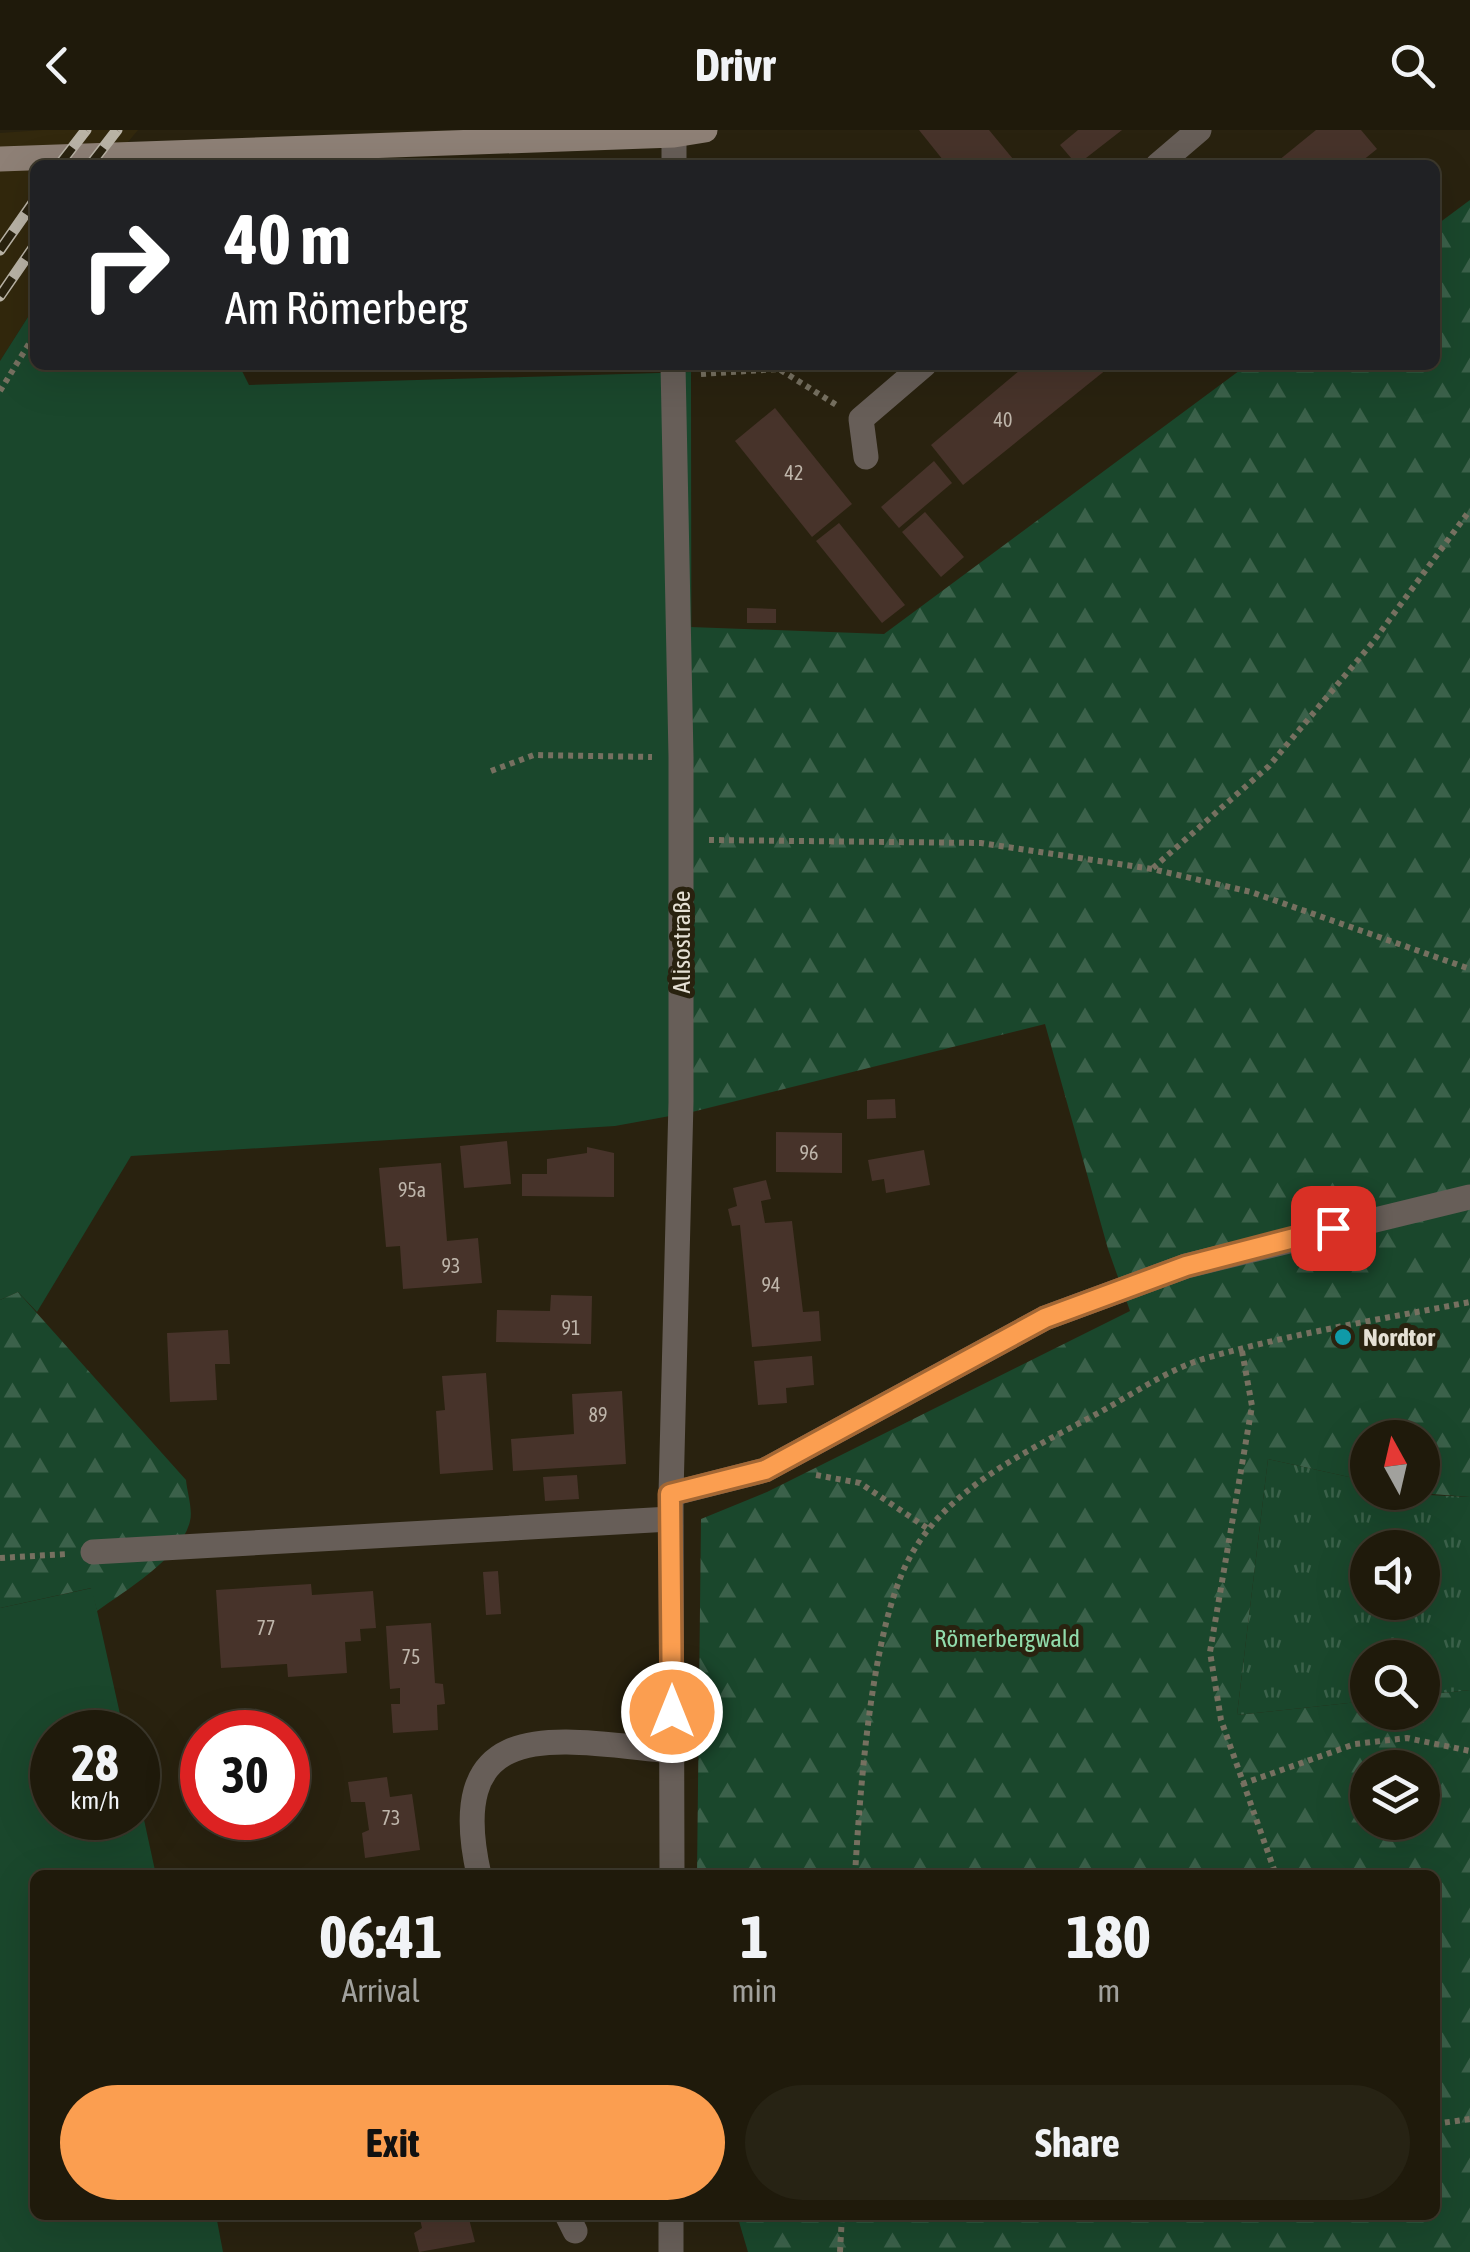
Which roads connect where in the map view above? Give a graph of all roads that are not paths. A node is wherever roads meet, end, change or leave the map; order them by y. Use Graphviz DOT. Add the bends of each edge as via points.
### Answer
graph roads {
  1 [pos="705,130"];
  2 [pos="1199,130"];
  3 [pos="674,136"];
  4 [pos="0,159"];
  5 [pos="674,160"];
  6 [pos="1164,160"];
  7 [pos="672,370"];
  8 [pos="918,370"];
  9 [pos="866,457"];
  10 [pos="1470,1197"];
  11 [pos="670,1506"];
  12 [pos="93,1552"];
  13 [pos="672,1751"];
  14 [pos="479,1870"];
  15 [pos="672,1870"];
  16 [pos="672,2220"];
  17 [pos="671,2252"];
  1 -- 3 [label="street"];
  2 -- 6 [label="street"];
  3 -- 4 [label="street"];
  3 -- 5 [label="street"];
  7 -- 11 [label="street, Alisostraße" via="681,1102"];
  8 -- 9 [label="street" via="861,419"];
  10 -- 11 [label="street" via="1186,1266 1045,1318 765,1470"];
  11 -- 12 [label="street"];
  11 -- 13 [label="street, Alisostraße"];
  13 -- 14 [label="street" via="549,1740 522,1744 497,1758 477,1783 471,1812"];
  13 -- 15 [label="street, Alisostraße"];
  16 -- 17 [label="street"];
}
